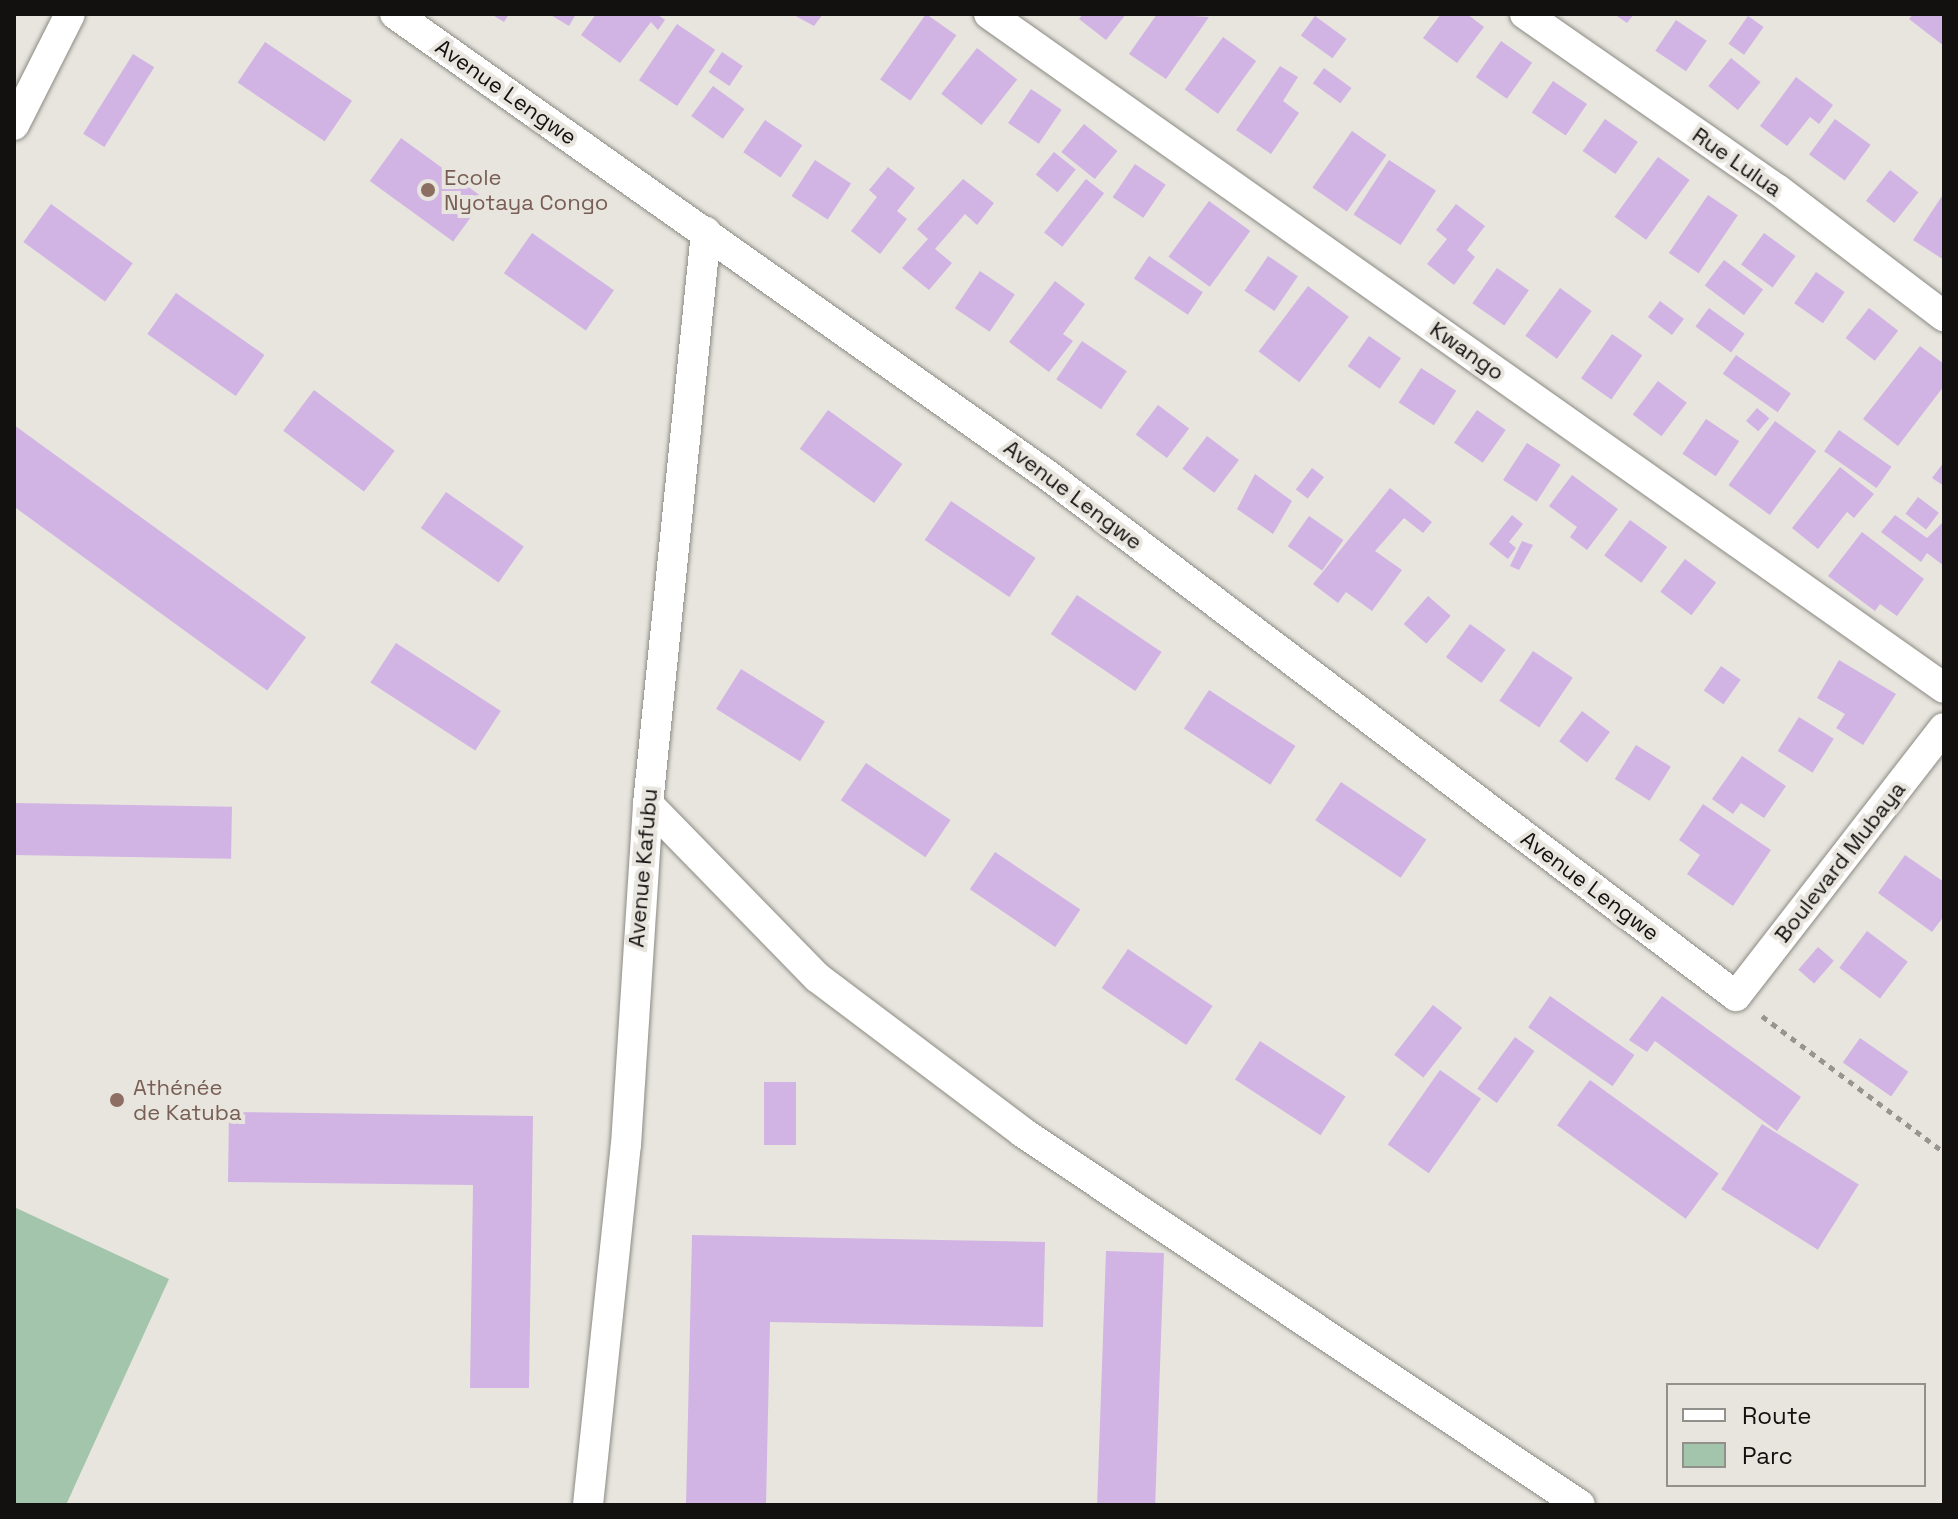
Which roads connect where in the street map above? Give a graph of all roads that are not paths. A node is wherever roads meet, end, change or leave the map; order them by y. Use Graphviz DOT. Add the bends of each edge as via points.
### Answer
graph roads {
  1 [pos="70,14"];
  2 [pos="395,14"];
  3 [pos="989,14"];
  4 [pos="1525,14"];
  5 [pos="14,125"];
  6 [pos="706,232"];
  7 [pos="1944,316"];
  8 [pos="1944,688"];
  9 [pos="1944,728"];
  10 [pos="648,804"];
  11 [pos="1736,996"];
  12 [pos="588,1505"];
  13 [pos="1580,1505"];
  1 -- 5 [label="street"];
  2 -- 6 [label="street, Avenue Lengwe"];
  3 -- 8 [label="street, Kwango"];
  4 -- 7 [label="street, Rue Lulua" via="1777,189"];
  6 -- 10 [label="street, Avenue Kafubu"];
  6 -- 11 [label="street, Avenue Lengwe" via="1046,474"];
  9 -- 11 [label="street, Boulevard Mubaya"];
  10 -- 12 [label="street, Avenue Kafubu" via="626,1145"];
  10 -- 13 [label="street" via="818,978 1010,1123"];
}
